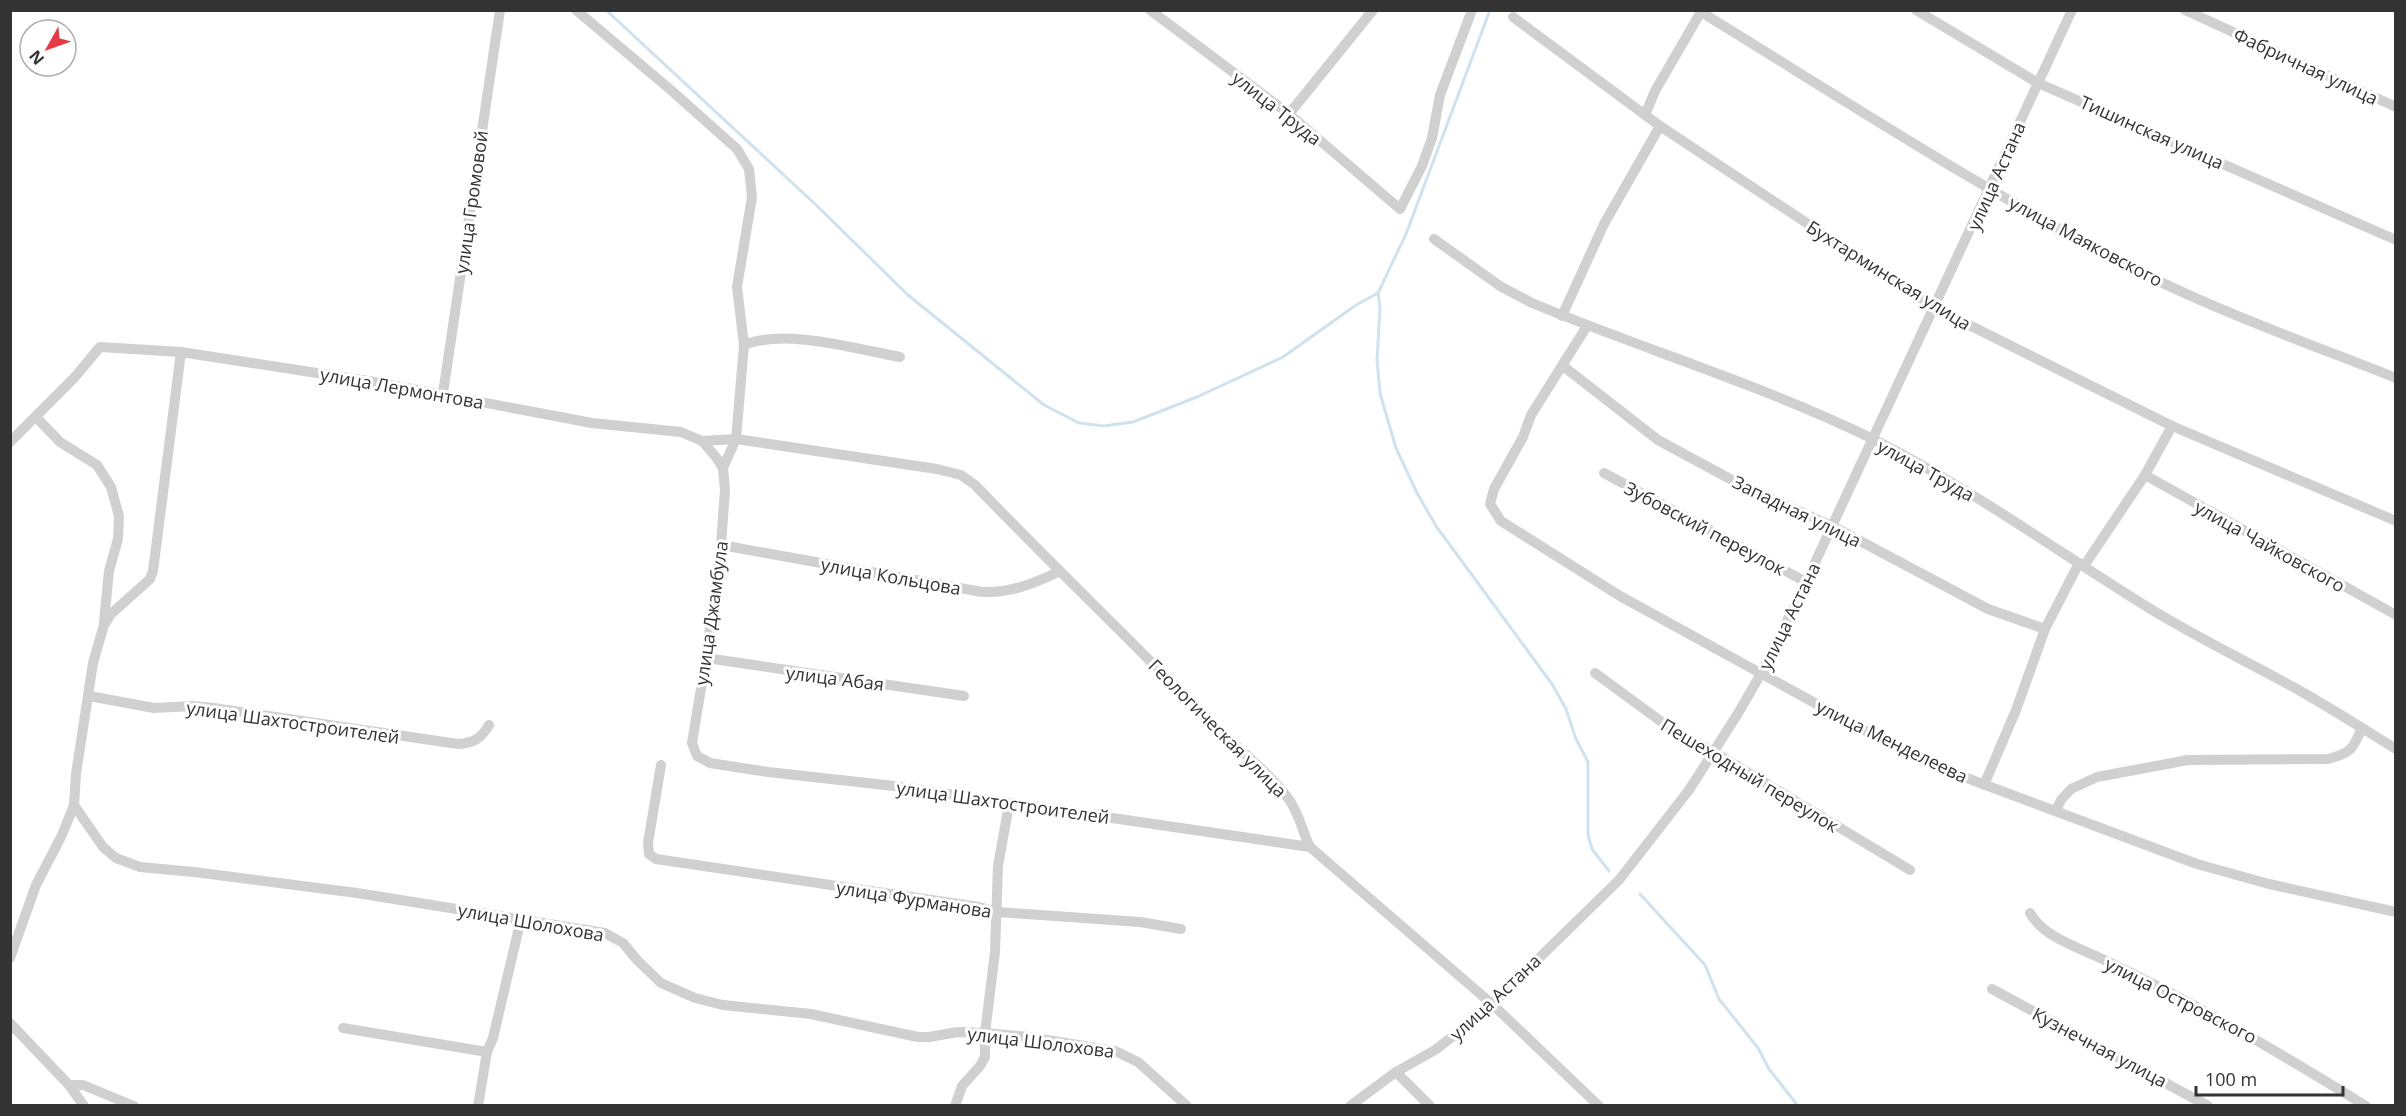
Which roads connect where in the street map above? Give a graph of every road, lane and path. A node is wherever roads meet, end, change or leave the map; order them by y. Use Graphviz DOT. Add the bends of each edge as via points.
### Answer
graph roads {
  1 [pos="500,10"];
  2 [pos="576,10"];
  3 [pos="1150,10"];
  4 [pos="1373,10"];
  5 [pos="1472,10"];
  6 [pos="1916,10"];
  7 [pos="2072,10"];
  8 [pos="2185,10"];
  9 [pos="1702,11"];
  10 [pos="1513,17"];
  11 [pos="2038,83"];
  12 [pos="2396,107"];
  13 [pos="1289,114"];
  14 [pos="1644,115"];
  15 [pos="1660,126"];
  16 [pos="1990,190"];
  17 [pos="1434,239"];
  18 [pos="2396,240"];
  19 [pos="1935,308"];
  20 [pos="1562,316"];
  21 [pos="1587,326"];
  22 [pos="744,345"];
  23 [pos="181,352"];
  24 [pos="900,357"];
  25 [pos="1563,366"];
  26 [pos="2396,378"];
  27 [pos="443,393"];
  28 [pos="36,417"];
  29 [pos="2172,426"];
  30 [pos="736,439"];
  31 [pos="1872,439"];
  32 [pos="702,441"];
  33 [pos="10,442"];
  34 [pos="716,457"];
  35 [pos="723,468"];
  36 [pos="1604,473"];
  37 [pos="961,475"];
  38 [pos="2145,475"];
  39 [pos="2396,521"];
  40 [pos="1832,526"];
  41 [pos="721,545"];
  42 [pos="2081,564"];
  43 [pos="1058,572"];
  44 [pos="1806,582"];
  45 [pos="2396,615"];
  46 [pos="104,625"];
  47 [pos="2045,629"];
  48 [pos="706,658"];
  49 [pos="1762,672"];
  50 [pos="1595,673"];
  51 [pos="89,696"];
  52 [pos="964,696"];
  53 [pos="489,725"];
  54 [pos="2362,728"];
  55 [pos="2396,749"];
  56 [pos="1713,752"];
  57 [pos="697,756"];
  58 [pos="662,765"];
  59 [pos="1984,785"];
  60 [pos="1009,804"];
  61 [pos="74,805"];
  62 [pos="2056,810"];
  63 [pos="1310,847"];
  64 [pos="1910,870"];
  65 [pos="997,912"];
  66 [pos="2396,912"];
  67 [pos="2030,913"];
  68 [pos="521,919"];
  69 [pos="1181,929"];
  70 [pos="10,958"];
  71 [pos="1992,989"];
  72 [pos="1492,1004"];
  73 [pos="10,1023"];
  74 [pos="343,1028"];
  75 [pos="985,1033"];
  76 [pos="487,1052"];
  77 [pos="1396,1072"];
  78 [pos="69,1085"];
  79 [pos="84,1106"];
  80 [pos="134,1106"];
  81 [pos="478,1106"];
  82 [pos="955,1106"];
  83 [pos="1187,1106"];
  84 [pos="1350,1106"];
  85 [pos="1430,1106"];
  86 [pos="1599,1106"];
  87 [pos="2208,1106"];
  88 [pos="2366,1106"];
  1 -- 27 [label="street, улица Громовой"];
  2 -- 22 [label="street" via="737,149 749,169 752,197 737,287"];
  3 -- 13 [label="street, улица Труда"];
  4 -- 13 [label="street"];
  5 -- 13 [label="street, улица Труда" via="1440,95 1422,166 1400,209"];
  6 -- 11 [label="street, Тишинская улица"];
  7 -- 11 [label="street, улица Астана"];
  8 -- 12 [label="street, Фабричная улица"];
  9 -- 14 [label="street"];
  9 -- 16 [label="street, улица Маяковского"];
  10 -- 14 [label="street, Бухтарминская улица"];
  11 -- 16 [label="street, улица Астана"];
  11 -- 18 [label="street, Тишинская улица"];
  14 -- 15 [label="street, Бухтарминская улица"];
  15 -- 19 [label="street, Бухтарминская улица"];
  15 -- 20 [label="street" via="1604,224"];
  16 -- 19 [label="street, улица Астана"];
  16 -- 26 [label="street, улица Маяковского" via="2140,272"];
  17 -- 20 [label="street, улица Труда" via="1500,286"];
  19 -- 29 [label="street, Бухтарминская улица"];
  19 -- 31 [label="street, улица Астана"];
  20 -- 21 [label="street, улица Труда"];
  21 -- 25 [label="street"];
  21 -- 31 [label="street, улица Труда" via="1761,390"];
  22 -- 24 [label="street" via="769,338 802,340"];
  22 -- 30 [label="street, улица Джамбула"];
  23 -- 27 [label="street, улица Лермонтова"];
  23 -- 28 [label="street, улица Лермонтова" via="100,347"];
  23 -- 46 [label="street" via="153,570 150,579"];
  25 -- 40 [label="street, Западная улица" via="1658,440 1745,487"];
  25 -- 49 [label="street, улица Менделеева" via="1531,415 1494,489 1490,504 1494,511 1508,526 1620,596"];
  27 -- 32 [label="street, улица Лермонтова" via="592,423 681,432"];
  28 -- 33 [label="street"];
  28 -- 46 [label="street" via="60,442 97,465 111,487 119,516 118,539 109,571"];
  29 -- 38 [label="street"];
  29 -- 39 [label="street, Бухтарминская улица"];
  30 -- 32 [label="street, улица Лермонтова"];
  30 -- 35 [label="street, улица Джамбула"];
  30 -- 37 [label="street, улица Лермонтова"];
  31 -- 40 [label="street, улица Астана"];
  31 -- 42 [label="street, улица Труда" via="1941,476"];
  32 -- 34 [label="street, улица Лермонтова"];
  34 -- 35 [label="street, улица Джамбула"];
  35 -- 41 [label="street, улица Джамбула"];
  36 -- 44 [label="street, Зубовский переулок"];
  37 -- 43 [label="street, Геологическая улица"];
  38 -- 42 [label="street"];
  38 -- 45 [label="street, улица Чайковского"];
  40 -- 44 [label="street, улица Астана"];
  40 -- 47 [label="street, Западная улица" via="1988,609"];
  41 -- 43 [label="street, улица Кольцова" via="982,592 1016,589"];
  41 -- 48 [label="street, улица Джамбула"];
  42 -- 47 [label="street"];
  42 -- 54 [label="street, улица Труда" via="2206,642"];
  43 -- 63 [label="street, Геологическая улица" via="1277,786 1299,817"];
  44 -- 49 [label="street, улица Астана"];
  46 -- 51 [label="street"];
  47 -- 59 [label="street"];
  48 -- 52 [label="street, улица Абая"];
  48 -- 57 [label="street, улица Джамбула" via="692,743"];
  49 -- 56 [label="street, улица Астана"];
  49 -- 59 [label="street, улица Менделеева" via="1932,765"];
  50 -- 56 [label="street, Пешеходный переулок" via="1670,728"];
  51 -- 53 [label="street, улица Шахтостроителей" via="154,708 214,708 458,744 472,743"];
  51 -- 61 [label="street"];
  54 -- 55 [label="street, улица Труда"];
  54 -- 62 [label="street" via="2354,748 2346,755 2328,759 2188,760 2097,777 2071,789"];
  56 -- 64 [label="street, Пешеходный переулок"];
  56 -- 72 [label="street, улица Астана" via="1689,790 1619,880"];
  57 -- 60 [label="street, улица Шахтостроителей" via="710,763 768,772"];
  58 -- 65 [label="street, улица Фурманова" via="648,843 649,854 656,859"];
  59 -- 62 [label="street, улица Менделеева"];
  60 -- 63 [label="street, улица Шахтостроителей"];
  60 -- 65 [label="street" via="998,866"];
  61 -- 68 [label="street, улица Шолохова" via="103,847 116,858 140,867 357,893"];
  61 -- 70 [label="street" via="36,885"];
  62 -- 66 [label="street, улица Менделеева" via="2197,864"];
  63 -- 72 [label="street, Геологическая улица"];
  65 -- 69 [label="street, улица Фурманова" via="1140,922"];
  65 -- 75 [label="street"];
  67 -- 88 [label="street, улица Островского" via="2036,923 2061,940 2256,1038"];
  68 -- 75 [label="street, улица Шолохова" via="615,937 661,983 714,1003 812,1014 918,1037"];
  68 -- 76 [label="street"];
  71 -- 87 [label="street, Кузнечная улица"];
  72 -- 77 [label="street, улица Астана" via="1444,1044"];
  72 -- 86 [label="street, Геологическая улица"];
  73 -- 78 [label="street"];
  74 -- 76 [label="street"];
  75 -- 82 [label="street" via="985,1057 962,1086"];
  75 -- 83 [label="street, улица Шолохова" via="1124,1053"];
  76 -- 81 [label="street"];
  77 -- 84 [label="street, улица Астана"];
  77 -- 85 [label="street"];
  78 -- 79 [label="street"];
  78 -- 80 [label="street" via="83,1085"];
}
